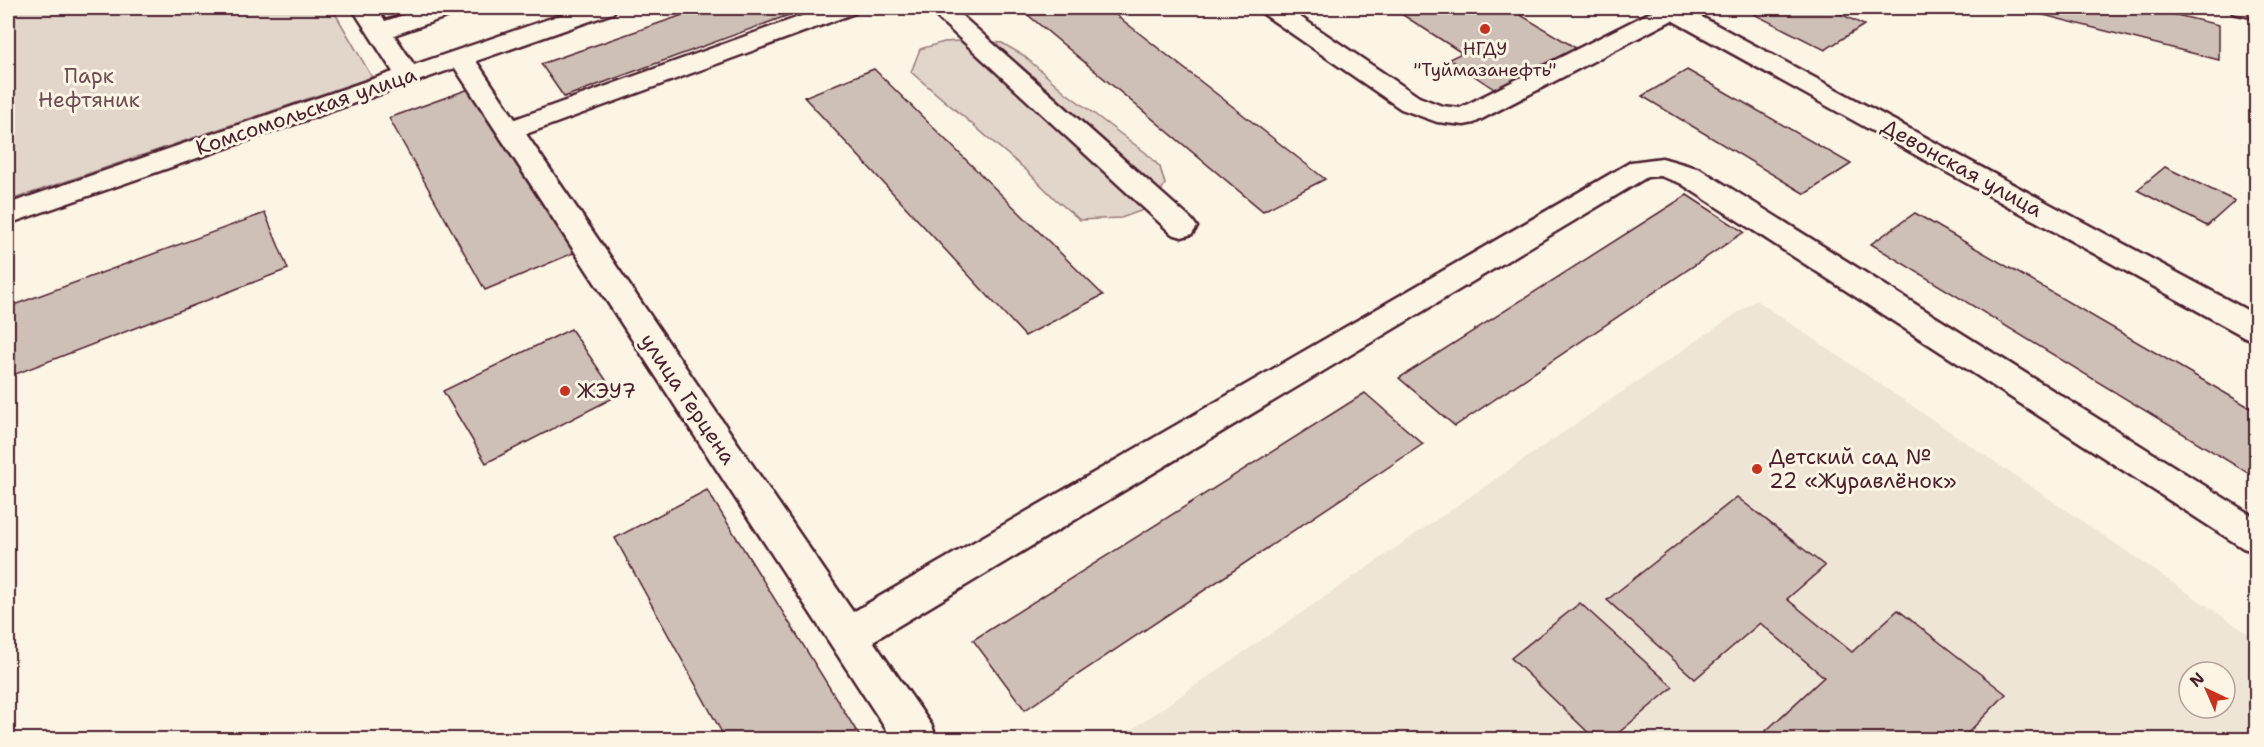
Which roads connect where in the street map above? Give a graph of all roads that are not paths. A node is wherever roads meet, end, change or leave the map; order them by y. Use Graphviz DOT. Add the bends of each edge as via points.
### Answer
graph roads {
  1 [pos="364,8"];
  2 [pos="448,8"];
  3 [pos="604,8"];
  4 [pos="846,8"];
  5 [pos="939,8"];
  6 [pos="1271,8"];
  7 [pos="2242,8"];
  8 [pos="1671,9"];
  9 [pos="2256,11"];
  10 [pos="379,32"];
  11 [pos="460,57"];
  12 [pos="408,75"];
  13 [pos="509,131"];
  14 [pos="8,214"];
  15 [pos="1182,227"];
  16 [pos="2256,329"];
  17 [pos="2256,537"];
  18 [pos="847,636"];
  19 [pos="917,740"];
  1 -- 10 [label="main road"];
  2 -- 10 [label="main road"];
  3 -- 11 [label="main road, Комсомольская улица"];
  4 -- 13 [label="main road"];
  5 -- 15 [label="main road"];
  6 -- 8 [label="main road" via="1410,103 1437,114 1464,117"];
  7 -- 9 [label="main road"];
  8 -- 16 [label="main road, Девонская улица"];
  10 -- 12 [label="main road"];
  11 -- 12 [label="main road, Комсомольская улица"];
  11 -- 13 [label="main road, улица Герцена"];
  12 -- 14 [label="main road, Комсомольская улица"];
  13 -- 18 [label="main road, улица Герцена"];
  17 -- 18 [label="main road" via="1690,176 1662,167 1641,168"];
  18 -- 19 [label="main road, улица Герцена"];
}
